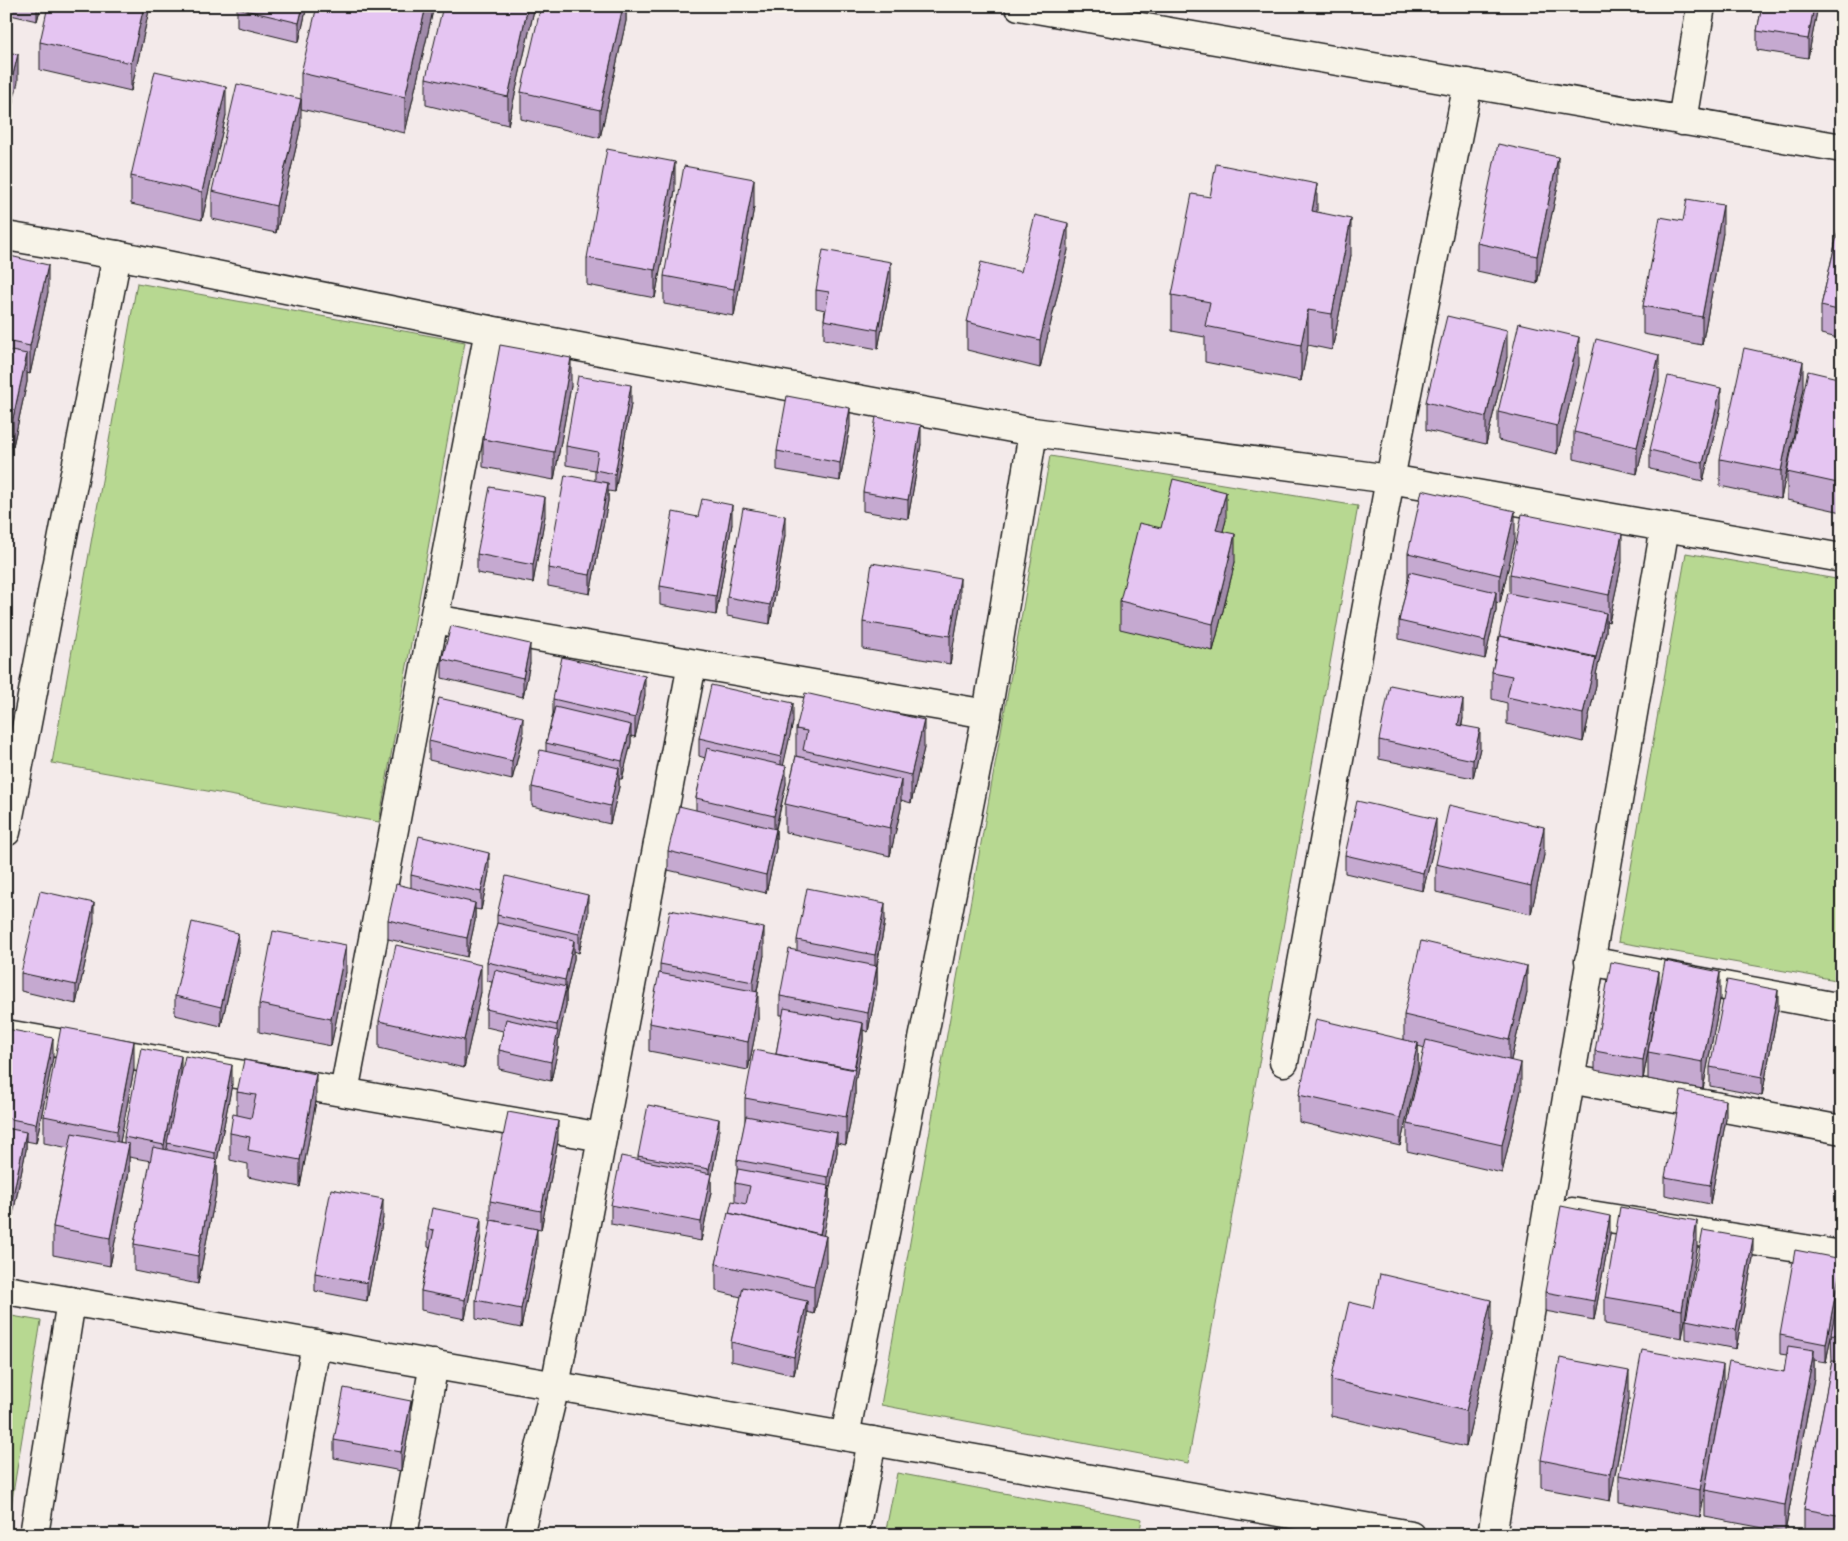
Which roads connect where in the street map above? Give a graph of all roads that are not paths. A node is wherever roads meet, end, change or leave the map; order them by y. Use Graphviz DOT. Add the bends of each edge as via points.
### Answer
graph roads {
  1 [pos="1019,6"];
  2 [pos="1701,6"];
  3 [pos="1106,14"];
  4 [pos="1468,83"];
  5 [pos="1682,121"];
  6 [pos="1842,148"];
  7 [pos="6,236"];
  8 [pos="117,255"];
  9 [pos="489,330"];
  10 [pos="1033,432"];
  11 [pos="1390,479"];
  12 [pos="1665,527"];
  13 [pos="1842,558"];
  14 [pos="434,620"];
  15 [pos="692,664"];
  16 [pos="986,714"];
  17 [pos="6,832"];
  18 [pos="1590,961"];
  19 [pos="1842,1008"];
  20 [pos="6,1034"];
  21 [pos="1284,1062"];
  22 [pos="1570,1079"];
  23 [pos="344,1092"];
  24 [pos="1842,1130"];
  25 [pos="602,1137"];
  26 [pos="1548,1208"];
  27 [pos="1842,1256"];
  28 [pos="6,1290"];
  29 [pos="71,1301"];
  30 [pos="316,1344"];
  31 [pos="434,1364"];
  32 [pos="555,1386"];
  33 [pos="845,1436"];
  34 [pos="872,1441"];
  35 [pos="34,1535"];
  36 [pos="283,1535"];
  37 [pos="403,1535"];
  38 [pos="519,1535"];
  39 [pos="854,1535"];
  40 [pos="1411,1535"];
  41 [pos="1492,1535"];
  1 -- 3 [label="street"];
  2 -- 5 [label="street"];
  3 -- 4 [label="street"];
  4 -- 5 [label="street"];
  4 -- 11 [label="street"];
  5 -- 6 [label="street"];
  7 -- 8 [label="street"];
  8 -- 9 [label="street"];
  8 -- 17 [label="street"];
  9 -- 10 [label="street"];
  9 -- 14 [label="street"];
  10 -- 11 [label="street"];
  10 -- 16 [label="street"];
  11 -- 12 [label="street"];
  11 -- 21 [label="street"];
  12 -- 13 [label="street"];
  12 -- 18 [label="street"];
  14 -- 15 [label="street"];
  14 -- 23 [label="street"];
  15 -- 16 [label="street"];
  15 -- 25 [label="street"];
  16 -- 33 [label="street"];
  18 -- 19 [label="street"];
  18 -- 22 [label="street"];
  20 -- 23 [label="street"];
  22 -- 24 [label="street"];
  22 -- 26 [label="street"];
  23 -- 25 [label="street"];
  25 -- 32 [label="street"];
  26 -- 27 [label="street"];
  26 -- 41 [label="street"];
  28 -- 29 [label="street"];
  29 -- 30 [label="street"];
  29 -- 35 [label="street"];
  30 -- 31 [label="street"];
  30 -- 36 [label="street"];
  31 -- 32 [label="street"];
  31 -- 37 [label="street"];
  32 -- 33 [label="street"];
  32 -- 38 [label="street"];
  33 -- 34 [label="street"];
  34 -- 39 [label="street"];
  34 -- 40 [label="street"];
}
